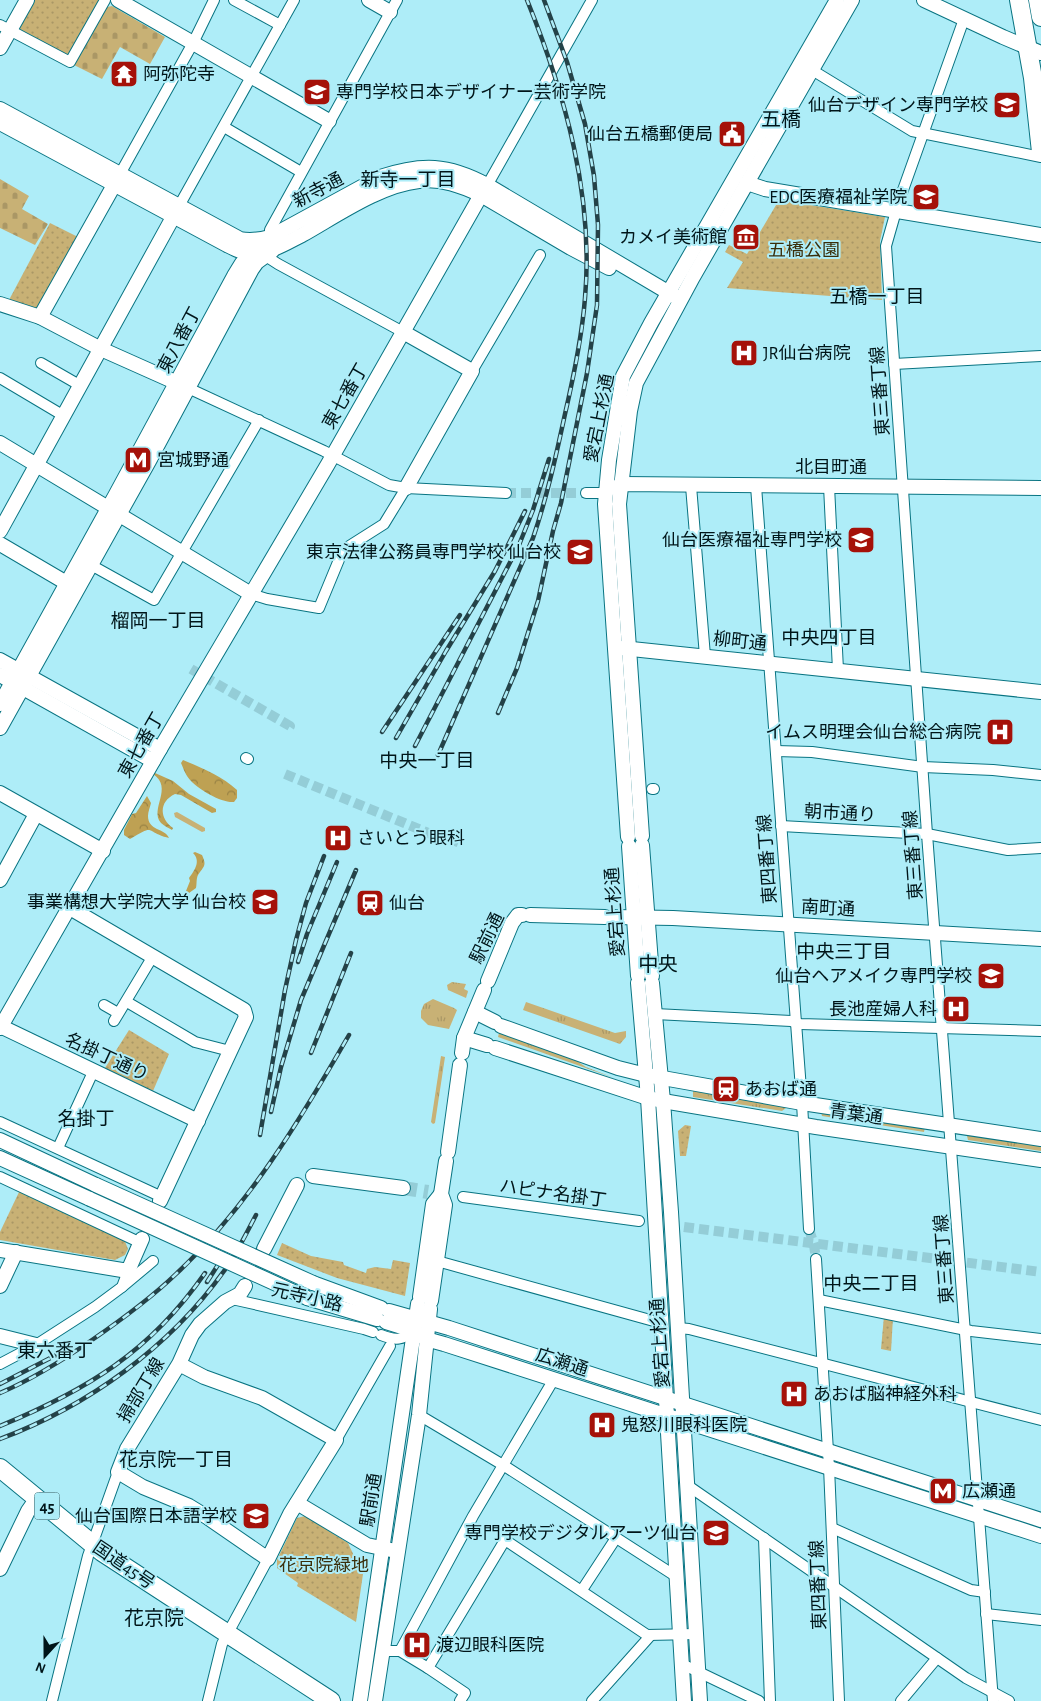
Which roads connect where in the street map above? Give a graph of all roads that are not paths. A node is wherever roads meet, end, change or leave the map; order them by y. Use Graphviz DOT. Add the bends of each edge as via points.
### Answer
graph roads {
  1 [pos="28,0"];
  2 [pos="106,0"];
  3 [pos="118,0"];
  4 [pos="214,0"];
  5 [pos="234,0"];
  6 [pos="294,0"];
  7 [pos="369,0"];
  8 [pos="592,0"];
  9 [pos="837,0"];
  10 [pos="852,0"];
  11 [pos="924,0"];
  12 [pos="1019,0"];
  13 [pos="1038,0"];
  14 [pos="393,6"];
  15 [pos="1041,17"];
  16 [pos="964,19"];
  17 [pos="280,25"];
  18 [pos="5,28"];
  19 [pos="193,42"];
  20 [pos="0,48"];
  21 [pos="1034,51"];
  22 [pos="812,70"];
  23 [pos="252,77"];
  24 [pos="0,109"];
  25 [pos="329,122"];
  26 [pos="0,123"];
  27 [pos="224,127"];
  28 [pos="923,134"];
  29 [pos="1041,152"];
  30 [pos="1041,157"];
  31 [pos="301,172"];
  32 [pos="117,179"];
  33 [pos="747,183"];
  34 [pos="484,190"];
  35 [pos="283,205"];
  36 [pos="896,211"];
  37 [pos="176,212"];
  38 [pos="292,225"];
  39 [pos="1041,235"];
  40 [pos="233,242"];
  41 [pos="262,249"];
  42 [pos="540,255"];
  43 [pos="236,272"];
  44 [pos="673,300"];
  45 [pos="0,304"];
  46 [pos="40,317"];
  47 [pos="404,332"];
  48 [pos="101,349"];
  49 [pos="1041,356"];
  50 [pos="41,363"];
  51 [pos="894,364"];
  52 [pos="472,371"];
  53 [pos="0,378"];
  54 [pos="183,385"];
  55 [pos="81,386"];
  56 [pos="64,416"];
  57 [pos="259,420"];
  58 [pos="0,443"];
  59 [pos="332,456"];
  60 [pos="37,465"];
  61 [pos="622,484"];
  62 [pos="691,486"];
  63 [pos="756,486"];
  64 [pos="829,486"];
  65 [pos="903,486"];
  66 [pos="406,488"];
  67 [pos="1041,488"];
  68 [pos="506,493"];
  69 [pos="586,493"];
  70 [pos="606,493"];
  71 [pos="114,512"];
  72 [pos="0,531"];
  73 [pos="0,544"];
  74 [pos="182,552"];
  75 [pos="91,565"];
  76 [pos="72,586"];
  77 [pos="251,594"];
  78 [pos="614,647"];
  79 [pos="630,649"];
  80 [pos="705,656"];
  81 [pos="0,660"];
  82 [pos="770,663"];
  83 [pos="838,670"];
  84 [pos="16,678"];
  85 [pos="917,678"];
  86 [pos="1041,692"];
  87 [pos="0,704"];
  88 [pos="0,728"];
  89 [pos="776,752"];
  90 [pos="157,755"];
  91 [pos="923,768"];
  92 [pos="1041,775"];
  93 [pos="0,794"];
  94 [pos="36,814"];
  95 [pos="781,826"];
  96 [pos="927,834"];
  97 [pos="635,841"];
  98 [pos="1041,848"];
  99 [pos="102,851"];
  100 [pos="0,880"];
  101 [pos="70,908"];
  102 [pos="526,915"];
  103 [pos="640,918"];
  104 [pos="788,925"];
  105 [pos="935,933"];
  106 [pos="1041,939"];
  107 [pos="153,956"];
  108 [pos="645,980"];
  109 [pos="127,1002"];
  110 [pos="104,1005"];
  111 [pos="475,1012"];
  112 [pos="655,1014"];
  113 [pos="795,1022"];
  114 [pos="0,1027"];
  115 [pos="943,1029"];
  116 [pos="1041,1031"];
  117 [pos="464,1038"];
  118 [pos="230,1051"];
  119 [pos="93,1072"];
  120 [pos="646,1075"];
  121 [pos="661,1078"];
  122 [pos="648,1098"];
  123 [pos="664,1102"];
  124 [pos="802,1103"];
  125 [pos="198,1121"];
  126 [pos="0,1122"];
  127 [pos="803,1125"];
  128 [pos="950,1125"];
  129 [pos="1041,1139"];
  130 [pos="0,1140"];
  131 [pos="58,1148"];
  132 [pos="952,1148"];
  133 [pos="0,1158"];
  134 [pos="1041,1160"];
  135 [pos="313,1176"];
  136 [pos="0,1177"];
  137 [pos="297,1185"];
  138 [pos="402,1188"];
  139 [pos="434,1193"];
  140 [pos="463,1197"];
  141 [pos="161,1199"];
  142 [pos="639,1221"];
  143 [pos="809,1229"];
  144 [pos="141,1241"];
  145 [pos="264,1249"];
  146 [pos="0,1250"];
  147 [pos="16,1252"];
  148 [pos="816,1259"];
  149 [pos="153,1261"];
  150 [pos="437,1261"];
  151 [pos="128,1271"];
  152 [pos="0,1286"];
  153 [pos="245,1286"];
  154 [pos="122,1287"];
  155 [pos="232,1299"];
  156 [pos="819,1300"];
  157 [pos="423,1315"];
  158 [pos="381,1321"];
  159 [pos="661,1323"];
  160 [pos="678,1328"];
  161 [pos="965,1329"];
  162 [pos="0,1336"];
  163 [pos="1041,1340"];
  164 [pos="391,1342"];
  165 [pos="36,1345"];
  166 [pos="822,1362"];
  167 [pos="0,1364"];
  168 [pos="179,1364"];
  169 [pos="554,1379"];
  170 [pos="666,1398"];
  171 [pos="970,1402"];
  172 [pos="683,1404"];
  173 [pos="419,1415"];
  174 [pos="667,1416"];
  175 [pos="1041,1420"];
  176 [pos="684,1421"];
  177 [pos="336,1440"];
  178 [pos="828,1452"];
  179 [pos="502,1465"];
  180 [pos="829,1467"];
  181 [pos="0,1468"];
  182 [pos="118,1472"];
  183 [pos="687,1485"];
  184 [pos="37,1498"];
  185 [pos="978,1500"];
  186 [pos="297,1503"];
  187 [pos="979,1517"];
  188 [pos="1041,1520"];
  189 [pos="832,1528"];
  190 [pos="1041,1536"];
  191 [pos="616,1538"];
  192 [pos="764,1538"];
  193 [pos="93,1544"];
  194 [pos="383,1548"];
  195 [pos="399,1551"];
  196 [pos="268,1559"];
  197 [pos="0,1569"];
  198 [pos="676,1577"];
  199 [pos="834,1587"];
  200 [pos="582,1590"];
  201 [pos="985,1592"];
  202 [pos="986,1614"];
  203 [pos="1041,1620"];
  204 [pos="680,1634"];
  205 [pos="696,1634"];
  206 [pos="650,1635"];
  207 [pos="224,1638"];
  208 [pos="382,1651"];
  209 [pos="400,1651"];
  210 [pos="937,1658"];
  211 [pos="682,1664"];
  212 [pos="428,1668"];
  213 [pos="698,1672"];
  214 [pos="993,1697"];
  215 [pos="52,1701"];
  216 [pos="208,1701"];
  217 [pos="330,1701"];
  218 [pos="360,1701"];
  219 [pos="375,1701"];
  220 [pos="460,1701"];
  221 [pos="592,1701"];
  222 [pos="684,1701"];
  223 [pos="700,1701"];
  224 [pos="759,1701"];
  225 [pos="770,1701"];
  226 [pos="839,1701"];
  227 [pos="900,1701"];
  228 [pos="1009,1701"];
  1 -- 18 [label="street"];
  2 -- 18 [label="street" via="70,62"];
  3 -- 19 [label="street"];
  4 -- 19 [label="street"];
  5 -- 17 [label="street"];
  6 -- 17 [label="street"];
  7 -- 14 [label="street"];
  8 -- 34 [label="street, 東七番丁"];
  9 -- 44 [label="street, 愛宕上杉通"];
  10 -- 22 [label="street, 愛宕上杉通"];
  11 -- 16 [label="street"];
  12 -- 21 [label="highway"];
  13 -- 15 [label="highway"];
  14 -- 25 [label="street, 東八番丁"];
  16 -- 21 [label="street"];
  16 -- 28 [label="street, 東三番丁線"];
  17 -- 23 [label="street"];
  18 -- 20 [label="street"];
  19 -- 23 [label="street"];
  19 -- 32 [label="street"];
  21 -- 29 [label="highway"];
  22 -- 28 [label="street" via="912,131"];
  22 -- 33 [label="street, 愛宕上杉通"];
  23 -- 25 [label="street"];
  23 -- 27 [label="street"];
  24 -- 32 [label="street"];
  25 -- 31 [label="street, 東八番丁"];
  26 -- 32 [label="street"];
  27 -- 31 [label="street"];
  27 -- 37 [label="street"];
  28 -- 30 [label="street"];
  28 -- 36 [label="street, 東三番丁線"];
  31 -- 35 [label="street, 東八番丁"];
  32 -- 37 [label="street"];
  32 -- 46 [label="street"];
  33 -- 36 [label="street" via="765,189"];
  33 -- 44 [label="street, 愛宕上杉通"];
  34 -- 38 [label="street, 新寺通" via="472,177 449,169 433,167 399,171 380,177"];
  34 -- 41 [label="street, 新寺通" via="434,181 399,185"];
  34 -- 44 [label="street, 新寺通" via="571,248"];
  34 -- 47 [label="street, 東七番丁"];
  35 -- 38 [label="street"];
  35 -- 41 [label="street, 東八番丁"];
  36 -- 39 [label="street"];
  36 -- 51 [label="street, 東三番丁線" via="886,246"];
  37 -- 40 [label="street"];
  37 -- 48 [label="street"];
  38 -- 41 [label="street, 新寺通"];
  40 -- 41 [label="street"];
  40 -- 41 [label="street, 新寺通" via="254,240"];
  40 -- 43 [label="street"];
  41 -- 43 [label="street, 東八番丁"];
  41 -- 47 [label="street" via="278,264"];
  41 -- 54 [label="street, 東八番丁"];
  42 -- 52 [label="street"];
  43 -- 54 [label="street, 東八番丁"];
  44 -- 61 [label="street, 愛宕上杉通" via="636,382"];
  44 -- 70 [label="street, 愛宕上杉通" via="623,376"];
  45 -- 46 [label="street"];
  46 -- 48 [label="street"];
  47 -- 52 [label="street"];
  47 -- 59 [label="street, 東七番丁"];
  48 -- 54 [label="street"];
  48 -- 55 [label="street"];
  49 -- 51 [label="street"];
  50 -- 55 [label="street"];
  51 -- 65 [label="street, 東三番丁線"];
  52 -- 66 [label="street"];
  53 -- 56 [label="street"];
  54 -- 57 [label="street"];
  54 -- 71 [label="street, 東八番丁"];
  55 -- 56 [label="street"];
  56 -- 60 [label="street"];
  57 -- 59 [label="street"];
  57 -- 74 [label="street"];
  58 -- 60 [label="street"];
  59 -- 66 [label="street" via="388,485"];
  59 -- 77 [label="street, 東七番丁"];
  60 -- 71 [label="street"];
  60 -- 72 [label="street"];
  61 -- 62 [label="street, 北目町通"];
  61 -- 70 [label="street"];
  61 -- 79 [label="street, 愛宕上杉通" via="619,504"];
  62 -- 63 [label="street, 北目町通"];
  62 -- 80 [label="street"];
  63 -- 64 [label="street, 北目町通"];
  63 -- 82 [label="street, 東四番丁線"];
  64 -- 65 [label="street, 北目町通"];
  64 -- 83 [label="street"];
  65 -- 67 [label="street, 北目町通"];
  65 -- 85 [label="street, 東三番丁線"];
  66 -- 68 [label="street"];
  66 -- 77 [label="street" via="384,524 343,550 319,608"];
  69 -- 70 [label="street"];
  70 -- 78 [label="street, 愛宕上杉通"];
  71 -- 74 [label="street"];
  71 -- 75 [label="street, 東八番丁"];
  71 -- 76 [label="street, 東八番丁"];
  73 -- 76 [label="street"];
  74 -- 75 [label="street" via="154,600"];
  74 -- 77 [label="street"];
  75 -- 76 [label="street, 東八番丁"];
  76 -- 84 [label="street, 東八番丁"];
  77 -- 90 [label="street, 東七番丁"];
  78 -- 79 [label="street, 柳町通"];
  78 -- 97 [label="street, 愛宕上杉通"];
  79 -- 80 [label="street, 柳町通"];
  79 -- 97 [label="street, 愛宕上杉通"];
  80 -- 82 [label="street, 柳町通"];
  81 -- 84 [label="street"];
  82 -- 83 [label="street, 柳町通"];
  82 -- 89 [label="street, 東四番丁線"];
  83 -- 85 [label="street, 柳町通"];
  84 -- 87 [label="street, 東八番丁"];
  84 -- 88 [label="street, 東八番丁"];
  84 -- 90 [label="street"];
  85 -- 86 [label="street, 柳町通"];
  85 -- 91 [label="street, 東三番丁線"];
  89 -- 91 [label="street" via="812,752"];
  89 -- 95 [label="street, 東四番丁線"];
  90 -- 99 [label="street, 東七番丁"];
  91 -- 92 [label="street"];
  91 -- 96 [label="street, 東三番丁線"];
  93 -- 94 [label="street"];
  94 -- 99 [label="street"];
  94 -- 100 [label="street"];
  95 -- 96 [label="street, 朝市通り"];
  95 -- 104 [label="street, 東四番丁線"];
  96 -- 98 [label="street, 朝市通り" via="1008,850"];
  96 -- 105 [label="street, 東三番丁線"];
  97 -- 103 [label="street, 愛宕上杉通"];
  99 -- 101 [label="street, 東七番丁"];
  101 -- 107 [label="street"];
  101 -- 114 [label="street"];
  102 -- 103 [label="street, 南町通"];
  102 -- 111 [label="street, 駅前通" via="518,915 512,923"];
  103 -- 104 [label="street, 南町通"];
  103 -- 108 [label="street, 愛宕上杉通"];
  104 -- 105 [label="street, 南町通"];
  104 -- 113 [label="street, 東四番丁線"];
  105 -- 106 [label="street, 南町通"];
  105 -- 115 [label="street, 東三番丁線"];
  107 -- 109 [label="street"];
  107 -- 118 [label="street" via="244,1010 246,1017"];
  108 -- 112 [label="street, 愛宕上杉通"];
  108 -- 120 [label="street, 愛宕上杉通"];
  109 -- 110 [label="street" via="116,1017"];
  109 -- 118 [label="street" via="195,1042"];
  111 -- 117 [label="street, 駅前通"];
  111 -- 120 [label="street, 青葉通" via="498,1024 618,1068"];
  112 -- 113 [label="street"];
  112 -- 121 [label="street, 愛宕上杉通"];
  113 -- 115 [label="street"];
  113 -- 124 [label="street, 東四番丁線"];
  114 -- 119 [label="street, 名掛丁通り"];
  115 -- 116 [label="street"];
  115 -- 128 [label="street, 東三番丁線"];
  117 -- 122 [label="street, 青葉通"];
  117 -- 139 [label="street, 駅前通" via="447,1157"];
  118 -- 125 [label="street"];
  119 -- 125 [label="street, 名掛丁通り"];
  119 -- 131 [label="street"];
  120 -- 121 [label="street, 青葉通"];
  120 -- 122 [label="street, 愛宕上杉通"];
  121 -- 123 [label="street, 愛宕上杉通"];
  121 -- 124 [label="street, 青葉通"];
  122 -- 123 [label="street, 青葉通"];
  122 -- 159 [label="street, 愛宕上杉通"];
  123 -- 127 [label="street, 青葉通"];
  123 -- 160 [label="street, 愛宕上杉通"];
  124 -- 127 [label="street, 東四番丁線"];
  124 -- 128 [label="street, 青葉通"];
  125 -- 141 [label="street"];
  126 -- 131 [label="street"];
  127 -- 132 [label="street, 青葉通"];
  127 -- 143 [label="street, 東四番丁線"];
  128 -- 129 [label="street, 青葉通"];
  128 -- 132 [label="street, 東三番丁線"];
  130 -- 158 [label="street, bridge" via="313,1283"];
  131 -- 141 [label="street"];
  132 -- 134 [label="street, 青葉通"];
  132 -- 161 [label="street, 東三番丁線"];
  133 -- 158 [label="street, bridge" via="307,1298"];
  135 -- 138 [label="street"];
  136 -- 144 [label="street"];
  137 -- 145 [label="street"];
  139 -- 150 [label="street, 駅前通" via="445,1206"];
  139 -- 157 [label="street, 駅前通"];
  140 -- 142 [label="street, ハピナ名掛丁"];
  144 -- 151 [label="street"];
  146 -- 147 [label="street"];
  147 -- 151 [label="street"];
  147 -- 152 [label="street"];
  148 -- 156 [label="street"];
  149 -- 154 [label="street"];
  150 -- 157 [label="street, 駅前通"];
  150 -- 159 [label="street"];
  151 -- 154 [label="street"];
  153 -- 155 [label="street, 掃部丁線"];
  154 -- 165 [label="street"];
  155 -- 158 [label="street, 元寺小路" via="364,1328"];
  155 -- 168 [label="street, 掃部丁線" via="224,1302 200,1324"];
  156 -- 161 [label="street"];
  156 -- 166 [label="street"];
  157 -- 158 [label="street"];
  157 -- 164 [label="street" via="402,1339"];
  157 -- 169 [label="street, 広瀬通"];
  157 -- 170 [label="street, 広瀬通"];
  157 -- 173 [label="street, 駅前通"];
  157 -- 194 [label="street, 駅前通"];
  158 -- 164 [label="street, 元寺小路"];
  159 -- 170 [label="street, 愛宕上杉通"];
  160 -- 166 [label="street"];
  160 -- 172 [label="street, 愛宕上杉通"];
  161 -- 163 [label="street"];
  161 -- 171 [label="street, 東三番丁線"];
  162 -- 165 [label="street"];
  164 -- 177 [label="street"];
  165 -- 167 [label="street"];
  166 -- 171 [label="street"];
  166 -- 178 [label="street"];
  168 -- 177 [label="street" via="209,1379 262,1398"];
  168 -- 182 [label="street, 掃部丁線" via="127,1449"];
  169 -- 174 [label="street, 広瀬通"];
  169 -- 179 [label="street"];
  170 -- 172 [label="street, 広瀬通"];
  170 -- 174 [label="street, 愛宕上杉通"];
  171 -- 175 [label="street"];
  171 -- 185 [label="street, 東三番丁線"];
  172 -- 176 [label="street, 愛宕上杉通"];
  172 -- 178 [label="street, 広瀬通"];
  173 -- 179 [label="street"];
  173 -- 195 [label="street, 駅前通"];
  174 -- 176 [label="street, 広瀬通"];
  174 -- 198 [label="street, 愛宕上杉通"];
  176 -- 180 [label="street, 広瀬通"];
  176 -- 183 [label="street, 愛宕上杉通"];
  177 -- 186 [label="street"];
  178 -- 180 [label="street, 東四番丁線"];
  178 -- 185 [label="street, 広瀬通"];
  179 -- 191 [label="street"];
  179 -- 209 [label="street"];
  180 -- 187 [label="street, 広瀬通"];
  180 -- 189 [label="street, 東四番丁線"];
  181 -- 184 [label="highway, 国道45号 / 45"];
  182 -- 193 [label="street, 掃部丁線"];
  182 -- 196 [label="street" via="143,1487 189,1506"];
  183 -- 192 [label="street"];
  183 -- 205 [label="street, 愛宕上杉通"];
  184 -- 193 [label="highway, 国道45号 / 45"];
  184 -- 197 [label="street"];
  185 -- 187 [label="street, 東三番丁線"];
  185 -- 188 [label="street, 広瀬通"];
  186 -- 194 [label="street" via="367,1545"];
  186 -- 196 [label="street"];
  187 -- 190 [label="street, 広瀬通"];
  187 -- 201 [label="street, 東三番丁線"];
  189 -- 199 [label="street, 東四番丁線"];
  189 -- 201 [label="street" via="971,1590"];
  191 -- 198 [label="street"];
  191 -- 200 [label="street"];
  192 -- 199 [label="street"];
  192 -- 225 [label="street"];
  193 -- 207 [label="highway, 国道45号 / 45"];
  193 -- 215 [label="street, 掃部丁線"];
  194 -- 195 [label="street"];
  194 -- 218 [label="street, 駅前通"];
  195 -- 208 [label="street, 駅前通"];
  196 -- 207 [label="street"];
  198 -- 204 [label="street, 愛宕上杉通"];
  199 -- 210 [label="street"];
  199 -- 226 [label="street, 東四番丁線"];
  200 -- 206 [label="street"];
  200 -- 212 [label="street" via="505,1540"];
  201 -- 202 [label="street, 東三番丁線"];
  202 -- 203 [label="street"];
  202 -- 214 [label="street, 東三番丁線"];
  204 -- 205 [label="street"];
  204 -- 206 [label="street"];
  204 -- 211 [label="street, 愛宕上杉通"];
  205 -- 213 [label="street, 愛宕上杉通"];
  206 -- 221 [label="street"];
  207 -- 216 [label="street"];
  207 -- 217 [label="highway, 国道45号 / 45"];
  208 -- 209 [label="street"];
  208 -- 219 [label="street, 駅前通"];
  209 -- 212 [label="street"];
  210 -- 214 [label="street"];
  210 -- 227 [label="street"];
  211 -- 213 [label="street"];
  211 -- 222 [label="street, 愛宕上杉通"];
  212 -- 220 [label="street" via="465,1693"];
  213 -- 223 [label="street, 愛宕上杉通"];
  213 -- 224 [label="street"];
  214 -- 228 [label="street"];
}
